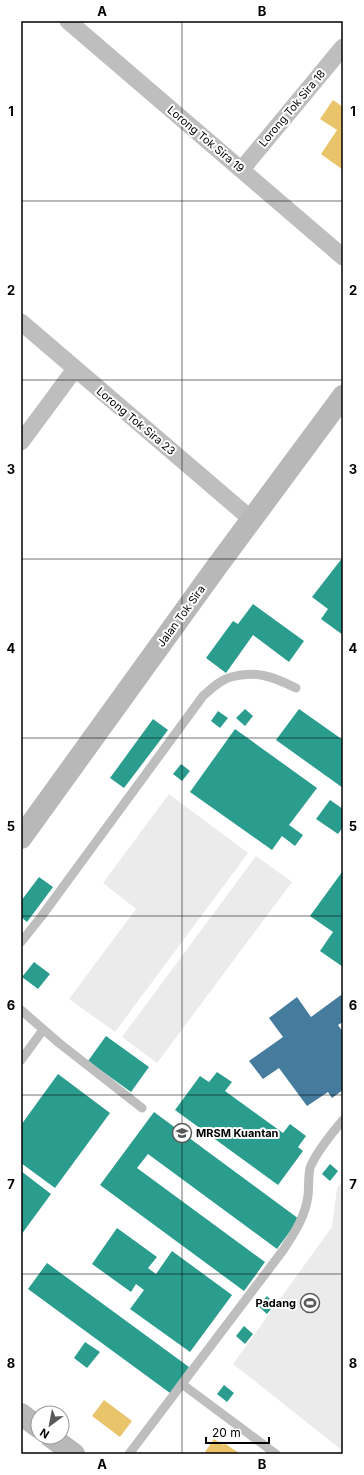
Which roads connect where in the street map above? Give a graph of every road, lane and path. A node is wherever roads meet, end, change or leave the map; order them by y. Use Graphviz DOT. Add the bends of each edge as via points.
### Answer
graph roads {
  1 [pos="68,21"];
  2 [pos="343,47"];
  3 [pos="242,169"];
  4 [pos="343,257"];
  5 [pos="21,322"];
  6 [pos="75,369"];
  7 [pos="343,396"];
  8 [pos="21,442"];
  9 [pos="251,519"];
  10 [pos="296,688"];
  11 [pos="21,838"];
  12 [pos="21,942"];
  13 [pos="22,1014"];
  14 [pos="43,1030"];
  15 [pos="21,1060"];
  16 [pos="142,1108"];
  17 [pos="343,1120"];
  18 [pos="182,1384"];
  19 [pos="21,1414"];
  20 [pos="30,1421"];
  21 [pos="62,1445"];
  22 [pos="74,1454"];
  23 [pos="129,1454"];
  24 [pos="276,1454"];
  1 -- 3 [label="street, Lorong Tok Sira 19"];
  2 -- 3 [label="street, Lorong Tok Sira 18"];
  3 -- 4 [label="street, Lorong Tok Sira 19"];
  5 -- 6 [label="street, Lorong Tok Sira 23"];
  6 -- 8 [label="street"];
  6 -- 9 [label="street, Lorong Tok Sira 23"];
  7 -- 9 [label="street, Jalan Tok Sira"];
  9 -- 11 [label="street, Jalan Tok Sira"];
  10 -- 12 [label="lane" via="274,677 253,674 231,677 203,696"];
  13 -- 14 [label="lane"];
  14 -- 15 [label="lane"];
  14 -- 16 [label="lane"];
  17 -- 18 [label="lane" via="310,1168 308,1195 297,1229"];
  18 -- 23 [label="lane"];
  18 -- 24 [label="lane"];
  19 -- 20 [label="street"];
  21 -- 22 [label="street"];
}
